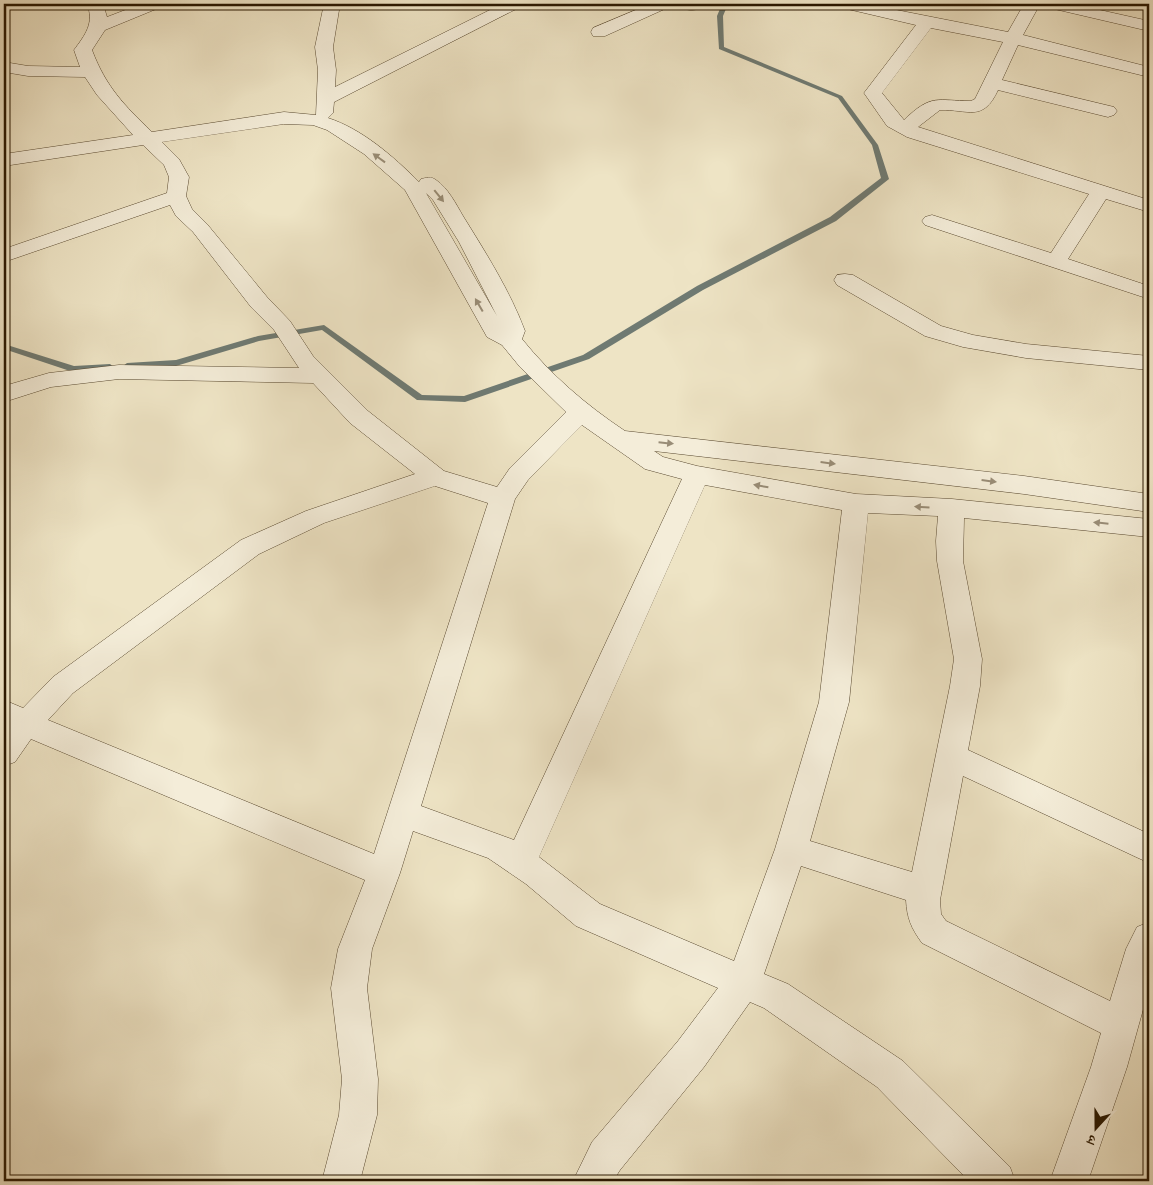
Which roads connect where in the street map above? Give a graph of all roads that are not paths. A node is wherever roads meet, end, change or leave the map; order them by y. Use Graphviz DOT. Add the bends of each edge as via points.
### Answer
graph roads {
  1 [pos="95,4"];
  2 [pos="155,4"];
  3 [pos="332,4"];
  4 [pos="514,4"];
  5 [pos="663,4"];
  6 [pos="844,4"];
  7 [pos="1032,4"];
  8 [pos="1052,4"];
  9 [pos="927,22"];
  10 [pos="99,26"];
  11 [pos="1149,26"];
  12 [pos="598,32"];
  13 [pos="1013,38"];
  14 [pos="4,67"];
  15 [pos="91,72"];
  16 [pos="1149,72"];
  17 [pos="991,82"];
  18 [pos="1108,110"];
  19 [pos="324,111"];
  20 [pos="906,128"];
  21 [pos="143,134"];
  22 [pos="4,153"];
  23 [pos="4,160"];
  24 [pos="1100,191"];
  25 [pos="176,196"];
  26 [pos="1149,206"];
  27 [pos="932,221"];
  28 [pos="4,256"];
  29 [pos="1056,262"];
  30 [pos="846,280"];
  31 [pos="1149,293"];
  32 [pos="1149,363"];
  33 [pos="312,368"];
  34 [pos="4,394"];
  35 [pos="580,412"];
  36 [pos="618,439"];
  37 [pos="697,475"];
  38 [pos="435,477"];
  39 [pos="502,498"];
  40 [pos="856,503"];
  41 [pos="1149,503"];
  42 [pos="952,508"];
  43 [pos="1149,528"];
  44 [pos="15,718"];
  45 [pos="4,753"];
  46 [pos="951,756"];
  47 [pos="402,813"];
  48 [pos="1149,848"];
  49 [pos="791,849"];
  50 [pos="520,862"];
  51 [pos="384,873"];
  52 [pos="925,891"];
  53 [pos="1149,938"];
  54 [pos="744,982"];
  55 [pos="1121,1025"];
  56 [pos="341,1181"];
  57 [pos="592,1181"];
  58 [pos="996,1181"];
  59 [pos="1069,1181"];
  1 -- 10 [label="street" via="100,11"];
  2 -- 10 [label="street"];
  3 -- 19 [label="street" via="324,47 328,70"];
  4 -- 19 [label="street"];
  5 -- 12 [label="street"];
  6 -- 9 [label="street"];
  7 -- 13 [label="street"];
  8 -- 11 [label="street"];
  9 -- 13 [label="street"];
  9 -- 20 [label="street" via="873,93 894,122"];
  10 -- 15 [label="street" via="82,50"];
  13 -- 16 [label="street"];
  13 -- 17 [label="street"];
  14 -- 15 [label="street" via="28,71"];
  15 -- 21 [label="street" via="103,91"];
  17 -- 18 [label="street"];
  17 -- 20 [label="street" via="978,106 931,106"];
  19 -- 21 [label="street" via="285,111"];
  19 -- 35 [label="street" via="341,131 379,157 413,187 495,332 510,340"];
  20 -- 24 [label="street"];
  21 -- 22 [label="street"];
  21 -- 23 [label="street"];
  21 -- 25 [label="street" via="172,163 179,177"];
  24 -- 26 [label="street"];
  24 -- 29 [label="street"];
  25 -- 28 [label="street"];
  25 -- 33 [label="street" via="183,212 282,326"];
  27 -- 29 [label="street"];
  29 -- 31 [label="street"];
  30 -- 32 [label="street" via="933,331 971,342"];
  33 -- 34 [label="street" via="119,372 49,380"];
  33 -- 38 [label="street" via="359,417"];
  35 -- 36 [label="street"];
  35 -- 39 [label="street" via="519,474"];
  36 -- 37 [label="street" via="654,463"];
  36 -- 41 [label="street, one-way" via="1024,485"];
  40 -- 37 [label="street, one-way"];
  37 -- 50 [label="street"];
  38 -- 39 [label="street"];
  38 -- 44 [label="street" via="315,517 250,547"];
  39 -- 47 [label="street"];
  42 -- 40 [label="street, one-way"];
  40 -- 49 [label="street" via="834,702"];
  43 -- 42 [label="street, one-way"];
  42 -- 46 [label="street" via="950,561 968,659"];
  44 -- 45 [label="street"];
  44 -- 51 [label="street"];
  46 -- 48 [label="street"];
  46 -- 52 [label="street"];
  47 -- 50 [label="street" via="500,848"];
  47 -- 51 [label="street"];
  49 -- 52 [label="street"];
  49 -- 54 [label="street"];
  50 -- 54 [label="street" via="588,915"];
  51 -- 56 [label="street" via="355,949 349,988 360,1079 358,1114"];
  52 -- 55 [label="street" via="924,919 934,932"];
  53 -- 55 [label="street" via="1142,949"];
  54 -- 57 [label="street" via="691,1054 606,1156"];
  54 -- 58 [label="street" via="776,996 890,1074"];
  55 -- 59 [label="street"];
}
